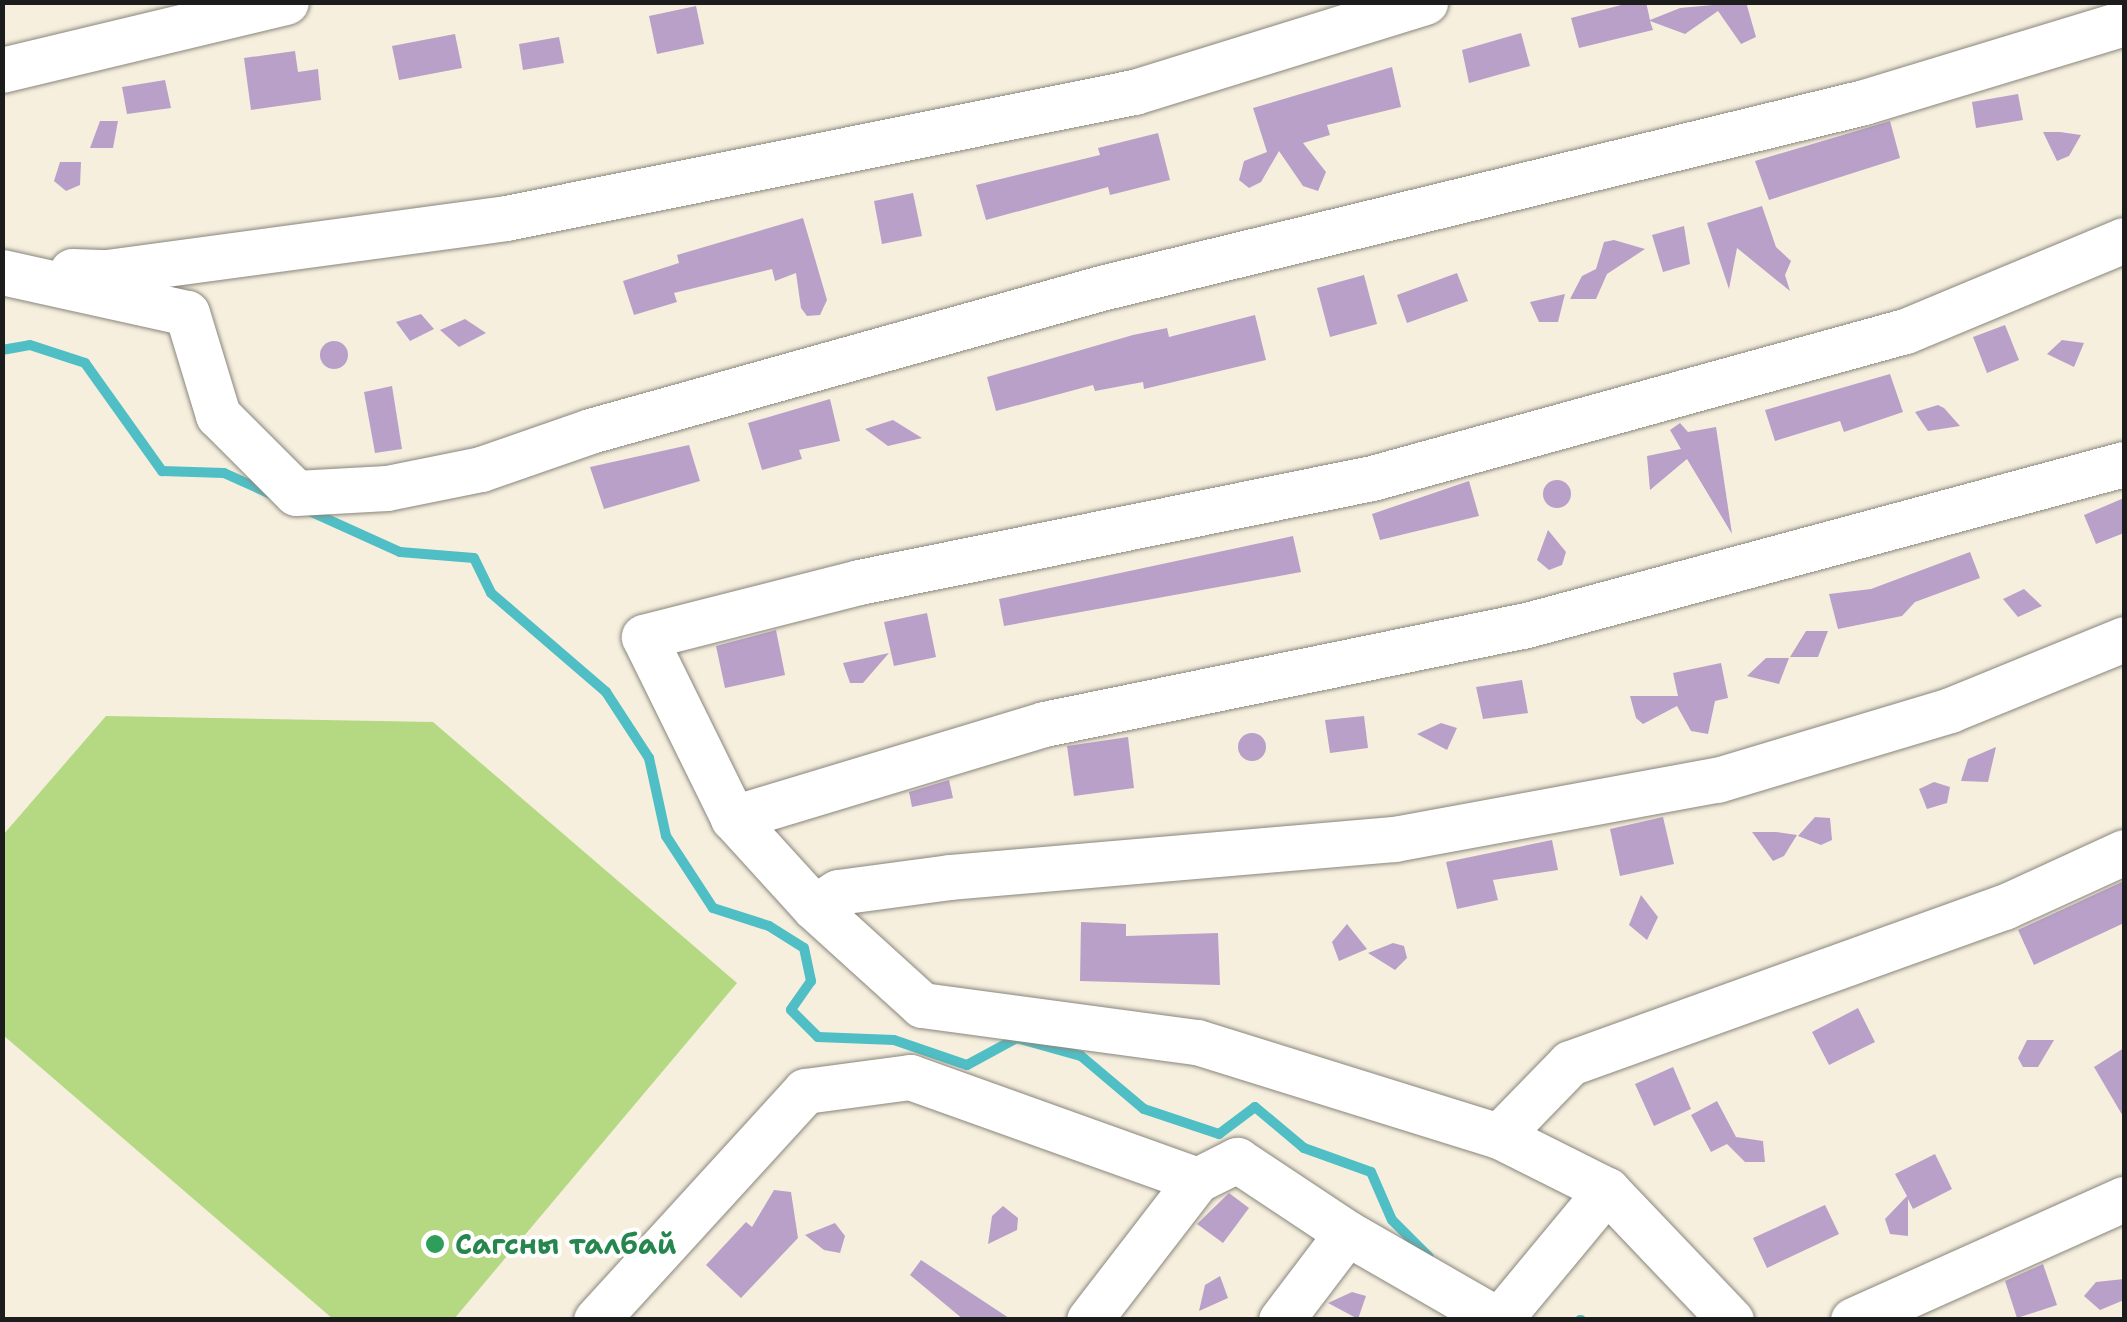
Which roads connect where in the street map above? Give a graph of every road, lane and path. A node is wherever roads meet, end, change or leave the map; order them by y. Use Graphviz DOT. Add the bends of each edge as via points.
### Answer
graph roads {
  1 [pos="286,2"];
  2 [pos="1425,2"];
  3 [pos="2124,22"];
  4 [pos="2,70"];
  5 [pos="2124,240"];
  6 [pos="2,271"];
  7 [pos="2124,464"];
  8 [pos="2124,640"];
  9 [pos="733,818"];
  10 [pos="2124,852"];
  11 [pos="814,907"];
  12 [pos="1499,1136"];
  13 [pos="1196,1180"];
  14 [pos="1607,1190"];
  15 [pos="2124,1199"];
  16 [pos="1346,1233"];
  17 [pos="596,1320"];
  18 [pos="1089,1320"];
  19 [pos="1281,1320"];
  20 [pos="1499,1320"];
  21 [pos="1732,1320"];
  22 [pos="1853,1320"];
  1 -- 4 [label="street"];
  2 -- 6 [label="street" via="1134,92 506,218 107,272"];
  3 -- 6 [label="street" via="1864,102 1102,288 590,431 481,469 387,488 296,493 218,415 187,313"];
  5 -- 9 [label="street" via="1905,331 1372,478 859,582 644,637"];
  7 -- 9 [label="street" via="1523,626 1044,724"];
  8 -- 11 [label="street" via="1950,710 1717,780 1394,839 950,877 838,892"];
  9 -- 11 [label="street"];
  10 -- 12 [label="street" via="2004,908 1570,1063"];
  11 -- 12 [label="street" via="922,1005 1196,1042"];
  12 -- 14 [label="street"];
  13 -- 16 [label="street" via="1237,1160"];
  13 -- 17 [label="street" via="910,1076 806,1091"];
  13 -- 18 [label="street"];
  14 -- 20 [label="street"];
  14 -- 21 [label="street"];
  15 -- 22 [label="street"];
  16 -- 19 [label="street"];
  16 -- 20 [label="street"];
}
